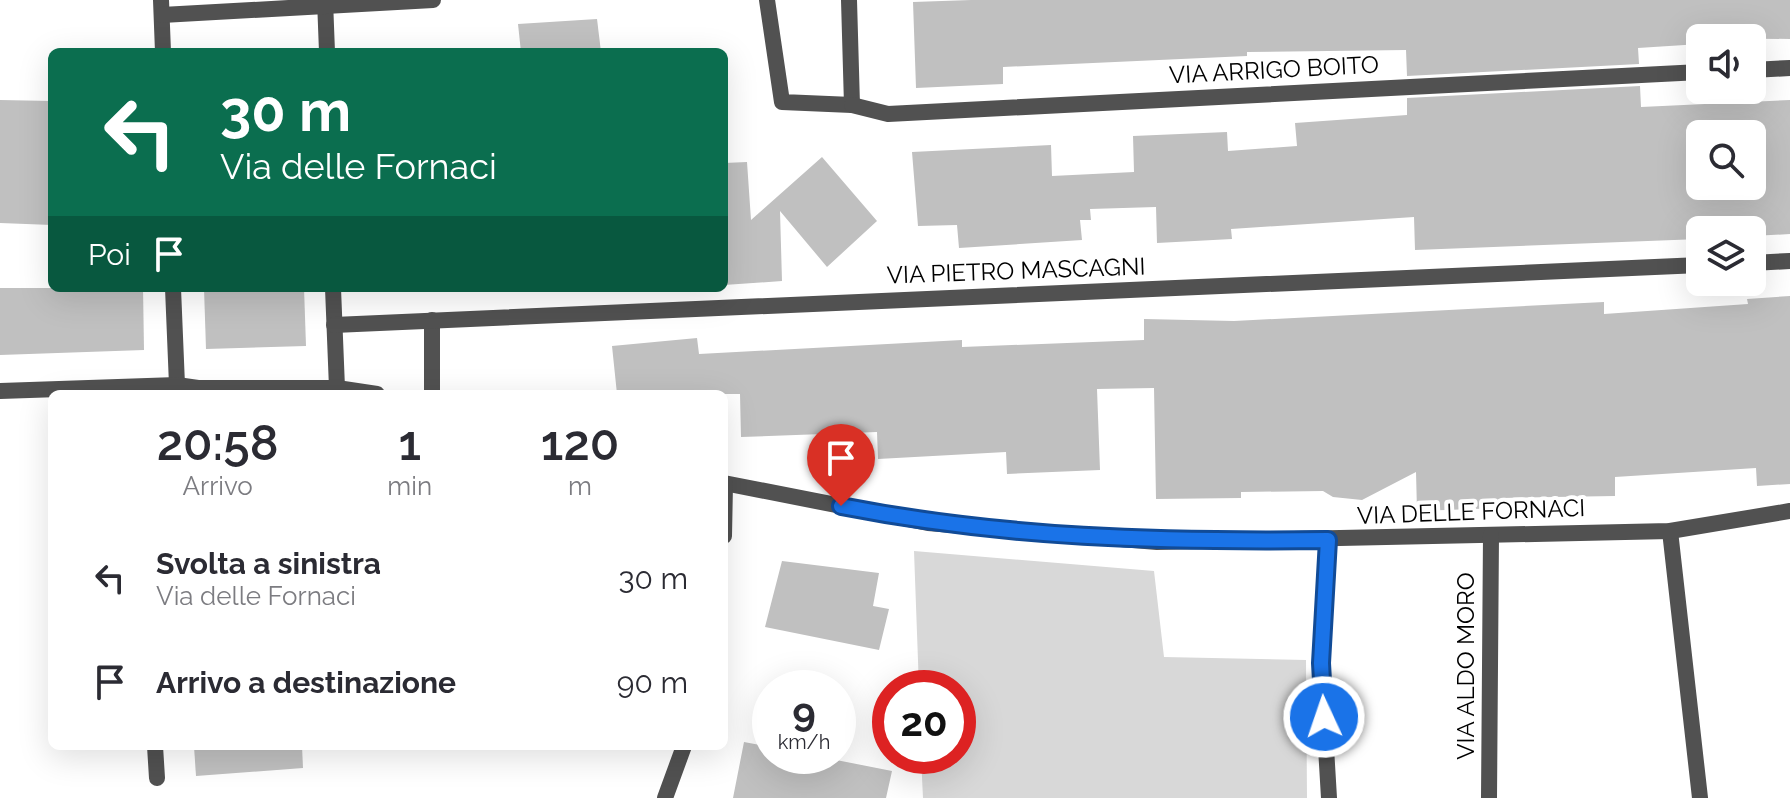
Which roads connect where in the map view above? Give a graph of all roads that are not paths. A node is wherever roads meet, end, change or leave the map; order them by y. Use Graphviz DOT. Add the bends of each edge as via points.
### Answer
graph roads {
  1 [pos="433,0"];
  2 [pos="767,0"];
  3 [pos="849,0"];
  4 [pos="325,3"];
  5 [pos="162,8"];
  6 [pos="163,48"];
  7 [pos="327,48"];
  8 [pos="1790,68"];
  9 [pos="1766,69"];
  10 [pos="1686,73"];
  11 [pos="852,105"];
  12 [pos="1790,261"];
  13 [pos="1766,262"];
  14 [pos="1686,266"];
  15 [pos="173,292"];
  16 [pos="333,292"];
  17 [pos="432,320"];
  18 [pos="334,325"];
  19 [pos="177,385"];
  20 [pos="337,388"];
  21 [pos="133,390"];
  22 [pos="350,390"];
  23 [pos="432,390"];
  24 [pos="0,391"];
  25 [pos="48,391"];
  26 [pos="728,485"];
  27 [pos="1790,511"];
  28 [pos="1670,531"];
  29 [pos="1491,535"];
  30 [pos="1328,540"];
  31 [pos="155,750"];
  32 [pos="683,750"];
  33 [pos="157,778"];
  34 [pos="665,798"];
  35 [pos="1329,798"];
  36 [pos="1489,798"];
  37 [pos="1700,798"];
  1 -- 4 [label="street"];
  2 -- 11 [label="street, VIA ARRIGO BOITO" via="782,102"];
  3 -- 11 [label="street"];
  4 -- 5 [label="street"];
  4 -- 7 [label="street"];
  5 -- 6 [label="street"];
  8 -- 9 [label="street"];
  10 -- 11 [label="street, VIA ARRIGO BOITO" via="888,114"];
  12 -- 13 [label="street"];
  14 -- 17 [label="street, VIA PIETRO MASCAGNI"];
  15 -- 19 [label="street"];
  16 -- 18 [label="street"];
  17 -- 18 [label="street, VIA PIETRO MASCAGNI"];
  17 -- 23 [label="street"];
  18 -- 20 [label="street"];
  19 -- 20 [label="street"];
  19 -- 21 [label="street"];
  20 -- 22 [label="street"];
  24 -- 25 [label="street"];
  26 -- 30 [label="street, VIA DELLE FORNACI" via="928,523 1157,542"];
  27 -- 28 [label="street, VIA DELLE FORNACI"];
  28 -- 29 [label="street, VIA DELLE FORNACI"];
  28 -- 37 [label="street"];
  29 -- 30 [label="street, VIA DELLE FORNACI"];
  29 -- 36 [label="street, VIA ALDO MORO"];
  30 -- 35 [label="street" via="1321,663"];
  31 -- 33 [label="street"];
  32 -- 34 [label="street"];
}
